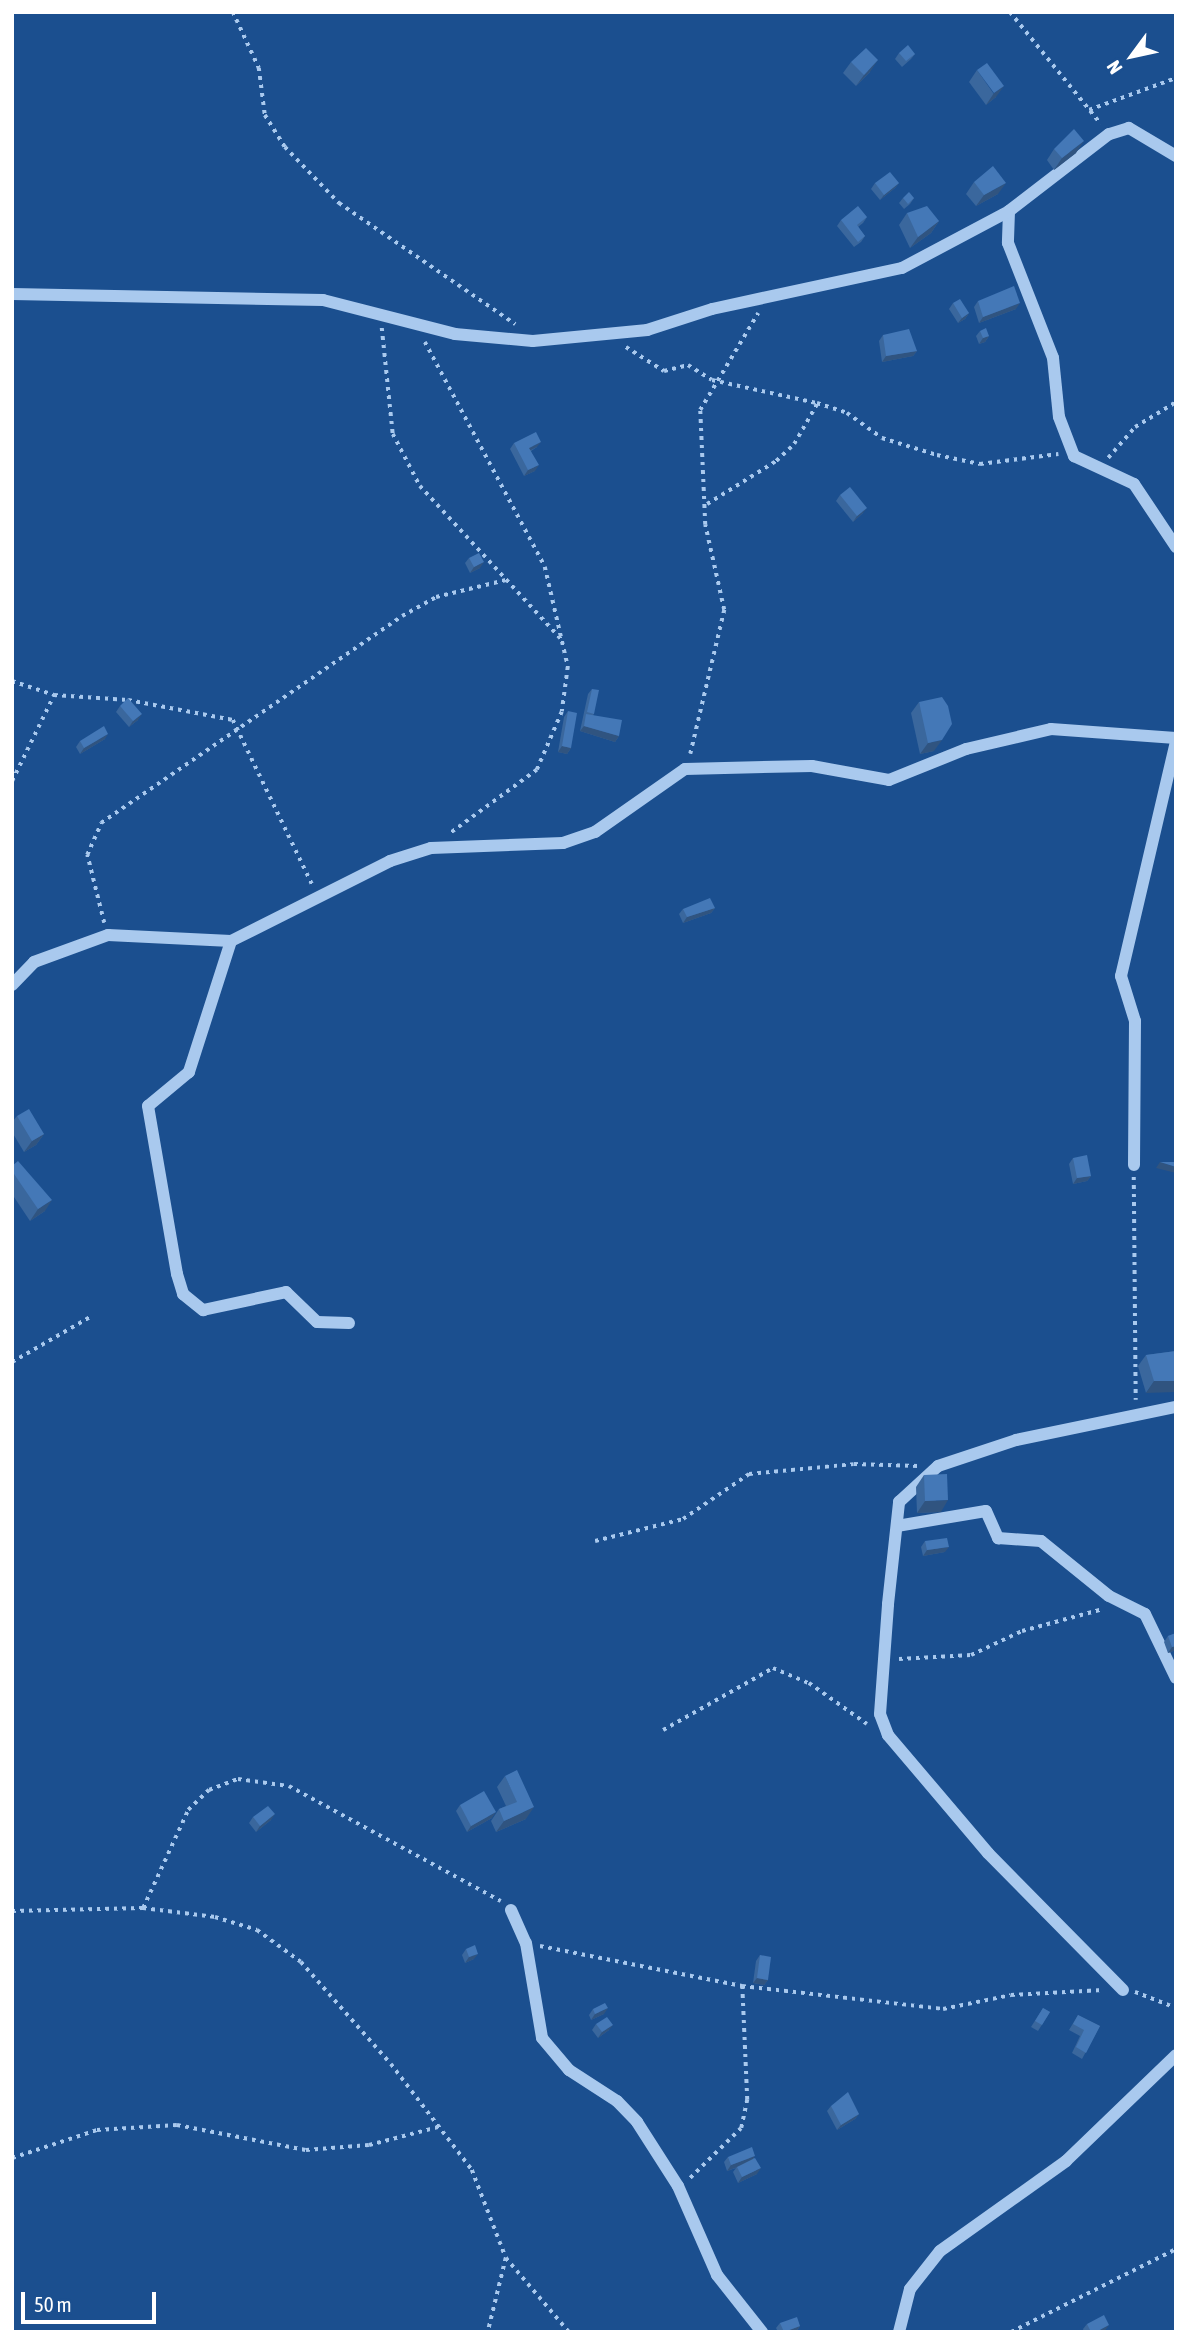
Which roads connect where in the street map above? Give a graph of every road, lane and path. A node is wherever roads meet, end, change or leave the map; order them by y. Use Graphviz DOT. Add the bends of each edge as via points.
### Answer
graph roads {
  1 [pos="233,12"];
  2 [pos="1010,12"];
  3 [pos="1176,78"];
  4 [pos="1089,110"];
  5 [pos="1109,134"];
  6 [pos="1176,156"];
  7 [pos="1009,211"];
  8 [pos="12,294"];
  9 [pos="765,298"];
  10 [pos="381,316"];
  11 [pos="416,325"];
  12 [pos="609,333"];
  13 [pos="533,341"];
  14 [pos="712,380"];
  15 [pos="1176,402"];
  16 [pos="817,403"];
  17 [pos="1074,456"];
  18 [pos="1101,468"];
  19 [pos="707,504"];
  20 [pos="1176,547"];
  21 [pos="506,580"];
  22 [pos="562,639"];
  23 [pos="12,681"];
  24 [pos="54,695"];
  25 [pos="241,726"];
  26 [pos="1176,740"];
  27 [pos="685,769"];
  28 [pos="12,781"];
  29 [pos="431,848"];
  30 [pos="317,895"];
  31 [pos="108,935"];
  32 [pos="231,941"];
  33 [pos="12,985"];
  34 [pos="1133,1165"];
  35 [pos="90,1317"];
  36 [pos="349,1323"];
  37 [pos="12,1362"];
  38 [pos="1176,1407"];
  39 [pos="1136,1416"];
  40 [pos="938,1466"];
  41 [pos="897,1526"];
  42 [pos="594,1541"];
  43 [pos="1121,1602"];
  44 [pos="884,1660"];
  45 [pos="1176,1678"];
  46 [pos="663,1730"];
  47 [pos="888,1735"];
  48 [pos="144,1908"];
  49 [pos="511,1910"];
  50 [pos="12,1911"];
  51 [pos="526,1943"];
  52 [pos="742,1986"];
  53 [pos="1124,1990"];
  54 [pos="1176,2008"];
  55 [pos="1176,2056"];
  56 [pos="438,2127"];
  57 [pos="12,2158"];
  58 [pos="678,2186"];
  59 [pos="1176,2249"];
  60 [pos="506,2258"];
  61 [pos="488,2332"];
  62 [pos="569,2332"];
  63 [pos="762,2332"];
  64 [pos="899,2332"];
  65 [pos="1011,2332"];
  1 -- 13 [label="path" via="259,68 265,115 292,154 339,203 413,259 492,303"];
  2 -- 4 [label="path"];
  3 -- 4 [label="path"];
  4 -- 5 [label="path"];
  5 -- 6 [label="street" via="1129,128"];
  5 -- 7 [label="street"];
  7 -- 9 [label="street" via="902,268"];
  7 -- 17 [label="street" via="1008,243 1053,358 1059,417"];
  8 -- 10 [label="street" via="323,300"];
  9 -- 12 [label="street" via="647,330"];
  9 -- 14 [label="path"];
  10 -- 11 [label="street"];
  10 -- 21 [label="path" via="398,445 436,508"];
  11 -- 13 [label="street" via="497,341"];
  11 -- 22 [label="path" via="528,530 554,595"];
  12 -- 13 [label="street"];
  12 -- 14 [label="path" via="664,371 688,365"];
  14 -- 16 [label="path"];
  14 -- 19 [label="path" via="698,426"];
  15 -- 18 [label="path" via="1135,427"];
  16 -- 17 [label="path" via="847,413 882,438 980,464"];
  16 -- 19 [label="path" via="776,461"];
  17 -- 18 [label="street"];
  18 -- 20 [label="street" via="1134,484"];
  19 -- 27 [label="path" via="707,536 724,610 712,682"];
  21 -- 22 [label="path"];
  21 -- 25 [label="path" via="436,597 401,615"];
  22 -- 29 [label="path" via="565,695 548,753 523,783"];
  23 -- 24 [label="path"];
  24 -- 25 [label="path" via="198,710"];
  24 -- 28 [label="path"];
  25 -- 30 [label="path"];
  25 -- 31 [label="path" via="101,823 89,841 93,888"];
  26 -- 27 [label="street" via="1051,729 966,749 889,780 812,766"];
  26 -- 34 [label="street" via="1121,975 1135,1021"];
  27 -- 29 [label="street" via="595,832 564,843"];
  29 -- 30 [label="street"];
  30 -- 32 [label="street"];
  31 -- 32 [label="street"];
  31 -- 33 [label="street" via="34,962"];
  32 -- 36 [label="street" via="189,1072 148,1106 177,1274 183,1293 203,1310 286,1292 317,1322"];
  34 -- 39 [label="path"];
  35 -- 37 [label="path"];
  38 -- 39 [label="street"];
  39 -- 40 [label="street" via="1016,1440"];
  40 -- 41 [label="street" via="899,1502"];
  40 -- 42 [label="path" via="853,1464 749,1474 683,1518"];
  41 -- 43 [label="street" via="986,1511 998,1538 1041,1541"];
  41 -- 44 [label="street"];
  43 -- 44 [label="path" via="1021,1631 971,1655"];
  43 -- 45 [label="street" via="1145,1614"];
  44 -- 47 [label="street" via="880,1714"];
  46 -- 47 [label="path" via="773,1668 809,1683"];
  47 -- 53 [label="street" via="988,1853"];
  48 -- 49 [label="path" via="188,1810 209,1790 238,1779 289,1786 378,1839 489,1892"];
  48 -- 50 [label="path"];
  48 -- 56 [label="path" via="257,1930 301,1962"];
  49 -- 51 [label="street"];
  51 -- 52 [label="path"];
  51 -- 58 [label="street" via="542,2038 569,2070 617,2101"];
  52 -- 53 [label="path" via="943,2009 1011,1996"];
  52 -- 58 [label="path" via="747,2100 741,2128 718,2156"];
  53 -- 54 [label="path"];
  55 -- 64 [label="street" via="1066,2161 940,2251 910,2289"];
  56 -- 57 [label="path" via="369,2145 306,2150 177,2125 97,2130"];
  56 -- 60 [label="path" via="472,2170"];
  58 -- 63 [label="street" via="717,2274"];
  59 -- 65 [label="path"];
  60 -- 61 [label="path"];
  60 -- 62 [label="path"];
}
